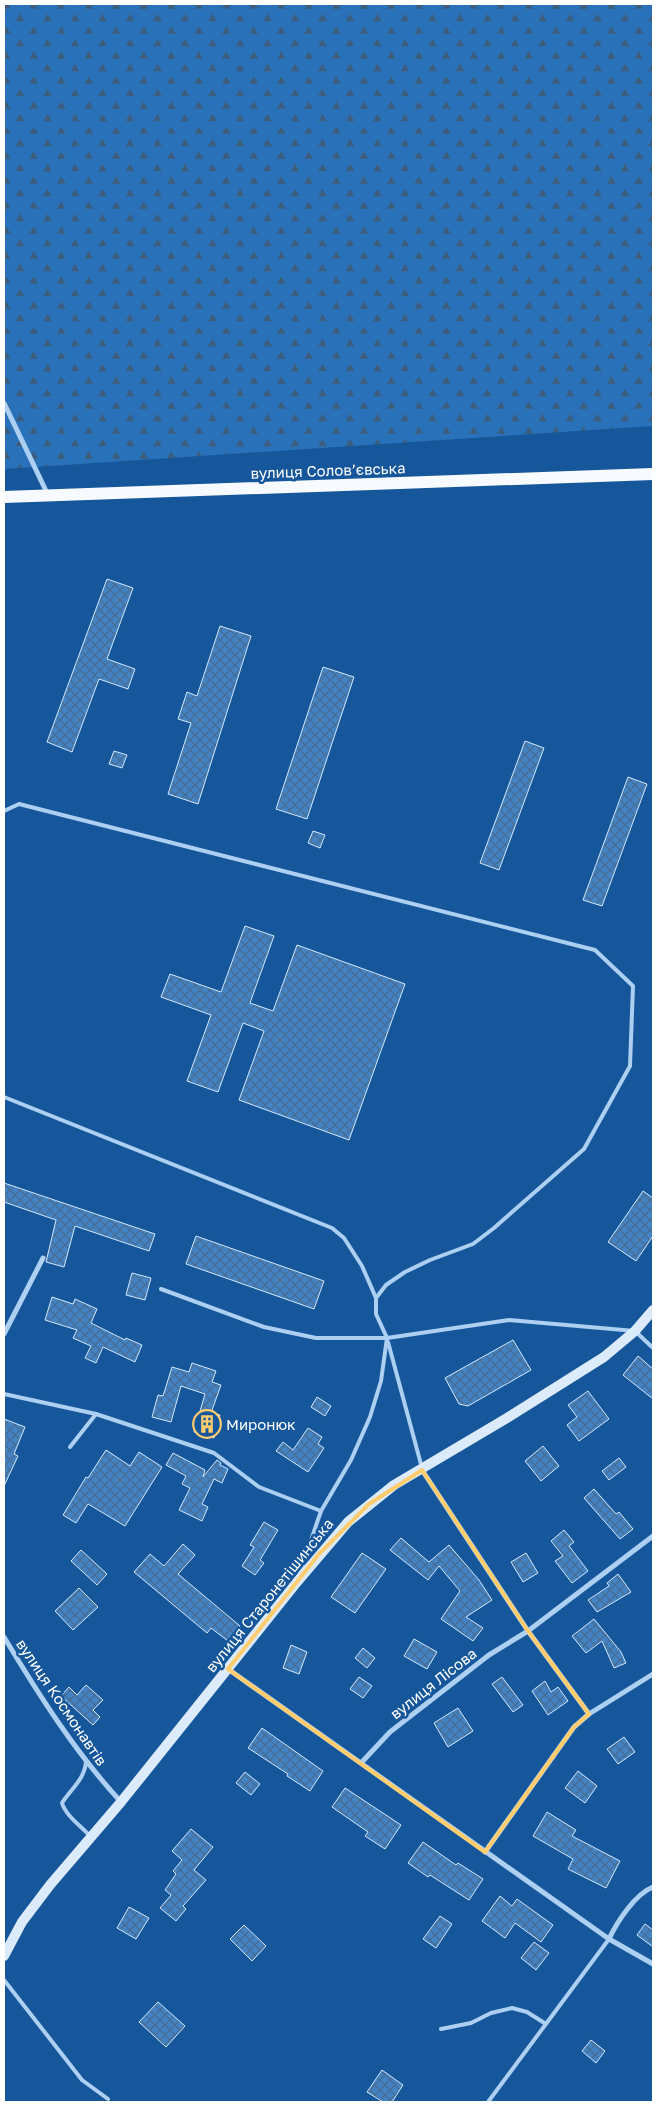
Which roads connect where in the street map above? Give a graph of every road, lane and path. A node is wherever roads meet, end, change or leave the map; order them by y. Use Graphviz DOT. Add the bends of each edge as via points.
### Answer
graph roads {
  1 [pos="4,403"];
  2 [pos="653,474"];
  3 [pos="48,496"];
  4 [pos="4,498"];
  5 [pos="4,811"];
  6 [pos="4,1098"];
  7 [pos="42,1258"];
  8 [pos="162,1289"];
  9 [pos="376,1298"];
  10 [pos="653,1310"];
  11 [pos="634,1331"];
  12 [pos="4,1334"];
  13 [pos="387,1338"];
  14 [pos="653,1348"];
  15 [pos="4,1394"];
  16 [pos="96,1414"];
  17 [pos="70,1447"];
  18 [pos="422,1470"];
  19 [pos="321,1511"];
  20 [pos="653,1536"];
  21 [pos="297,1582"];
  22 [pos="528,1631"];
  23 [pos="4,1637"];
  24 [pos="228,1669"];
  25 [pos="653,1674"];
  26 [pos="589,1714"];
  27 [pos="86,1760"];
  28 [pos="360,1763"];
  29 [pos="121,1802"];
  30 [pos="91,1837"];
  31 [pos="485,1852"];
  32 [pos="653,1887"];
  33 [pos="609,1939"];
  34 [pos="4,1956"];
  35 [pos="653,1964"];
  36 [pos="4,1980"];
  37 [pos="546,2024"];
  38 [pos="441,2029"];
  39 [pos="108,2099"];
  40 [pos="488,2102"];
  1 -- 3 [label="street"];
  2 -- 3 [label="main road, вулиця Соловʼєвська"];
  3 -- 4 [label="main road, вулиця Соловʼєвська"];
  5 -- 9 [label="lane" via="19,804 595,950 633,986 630,1066 584,1149 473,1244 405,1272 386,1285"];
  6 -- 9 [label="lane" via="332,1228 356,1255"];
  7 -- 12 [label="street"];
  8 -- 13 [label="lane" via="264,1327 316,1338"];
  9 -- 13 [label="lane" via="376,1314"];
  10 -- 11 [label="main road, вулиця Старонетішинська"];
  11 -- 13 [label="lane" via="509,1320"];
  11 -- 14 [label="lane"];
  11 -- 18 [label="main road, вулиця Старонетішинська" via="604,1357"];
  13 -- 18 [label="lane"];
  13 -- 19 [label="lane" via="370,1417"];
  15 -- 16 [label="lane"];
  16 -- 17 [label="lane"];
  16 -- 19 [label="lane" via="214,1453 259,1487"];
  18 -- 21 [label="main road, вулиця Старонетішинська" via="394,1485 348,1522"];
  18 -- 22 [label="street"];
  19 -- 21 [label="lane"];
  20 -- 22 [label="street, вулиця Лісова"];
  21 -- 24 [label="main road, вулиця Старонетішинська"];
  22 -- 26 [label="street"];
  22 -- 28 [label="street, вулиця Лісова" via="489,1655 390,1732"];
  23 -- 27 [label="street, вулиця Космонавтів" via="42,1700"];
  24 -- 28 [label="street"];
  24 -- 29 [label="main road, вулиця Старонетішинська"];
  25 -- 26 [label="street"];
  26 -- 31 [label="street" via="574,1727"];
  27 -- 29 [label="street, вулиця Космонавтів"];
  27 -- 30 [label="lane" via="83,1774 62,1802 65,1811"];
  28 -- 31 [label="street"];
  29 -- 30 [label="main road, вулиця Старонетішинська"];
  30 -- 34 [label="main road, вулиця Старонетішинська" via="22,1922"];
  31 -- 33 [label="street"];
  32 -- 33 [label="street" via="646,1889 619,1919"];
  33 -- 35 [label="street"];
  33 -- 37 [label="lane"];
  36 -- 39 [label="lane" via="82,2080"];
  37 -- 38 [label="lane" via="527,2012 512,2008 491,2013 471,2023"];
  37 -- 40 [label="lane"];
}
